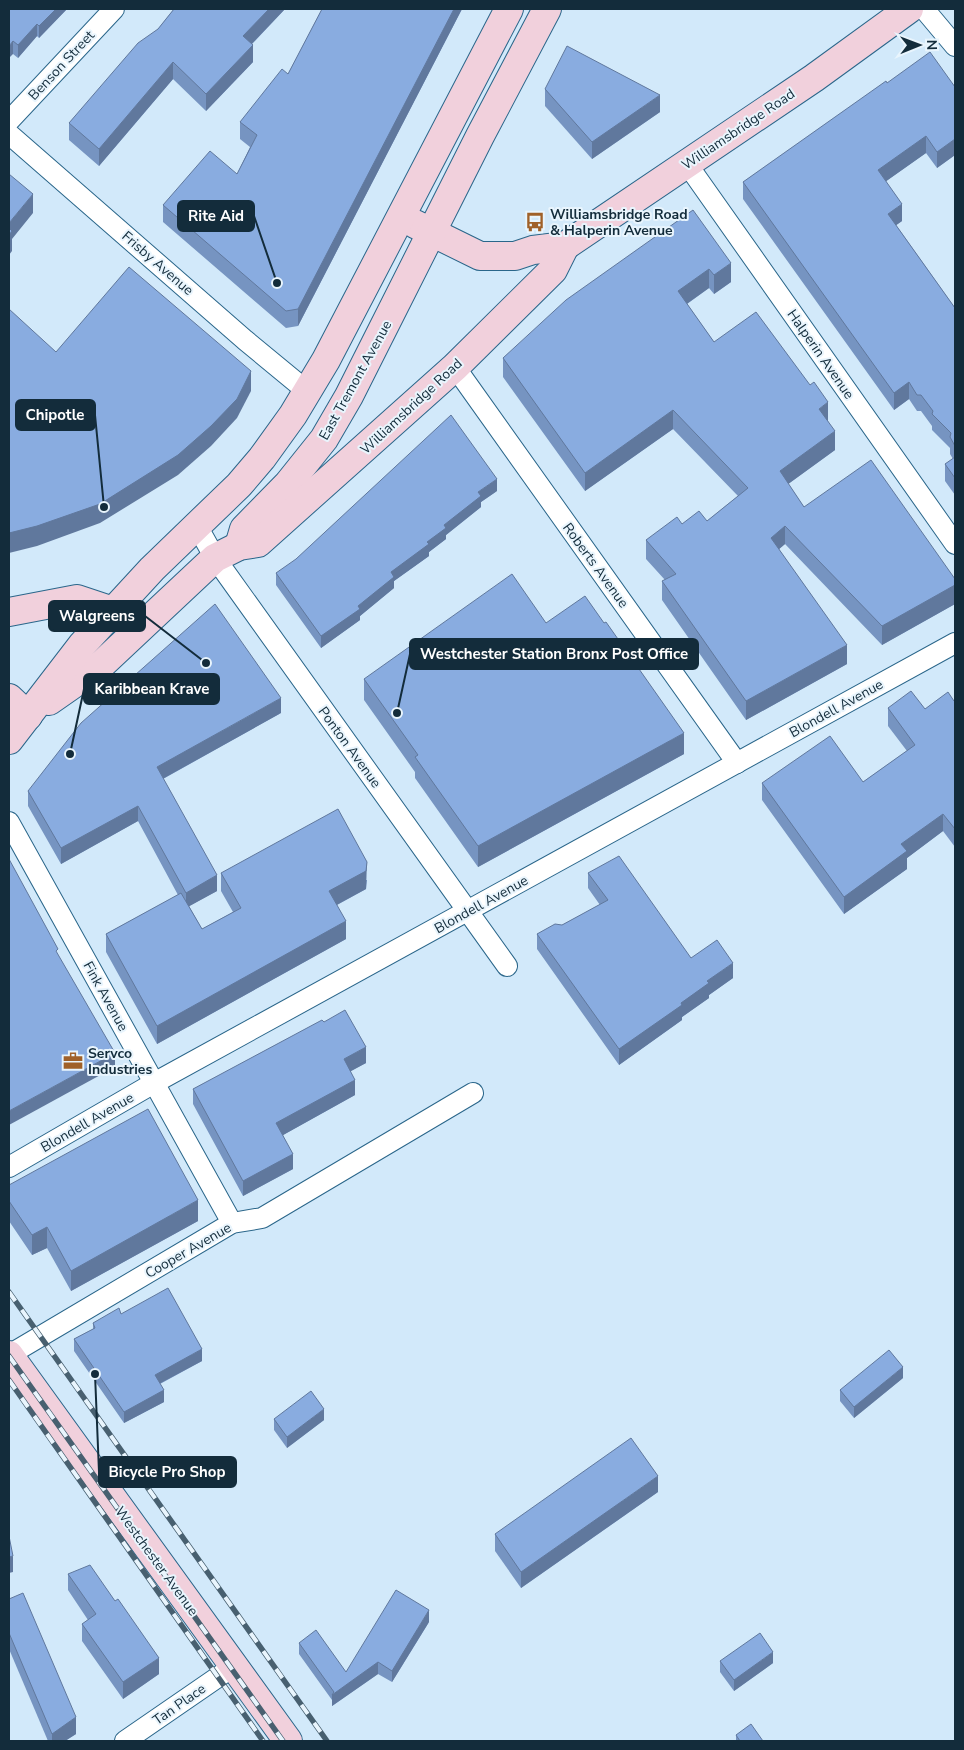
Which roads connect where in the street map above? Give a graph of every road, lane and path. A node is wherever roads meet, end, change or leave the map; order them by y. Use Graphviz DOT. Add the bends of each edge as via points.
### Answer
graph roads {
  1 [pos="114,9"];
  2 [pos="509,9"];
  3 [pos="547,9"];
  4 [pos="909,9"];
  5 [pos="924,9"];
  6 [pos="955,46"];
  7 [pos="9,121"];
  8 [pos="9,134"];
  9 [pos="687,164"];
  10 [pos="400,217"];
  11 [pos="432,233"];
  12 [pos="565,246"];
  13 [pos="455,367"];
  14 [pos="308,392"];
  15 [pos="196,526"];
  16 [pos="955,544"];
  17 [pos="239,546"];
  18 [pos="215,558"];
  19 [pos="114,610"];
  20 [pos="9,612"];
  21 [pos="146,622"];
  22 [pos="955,643"];
  23 [pos="18,707"];
  24 [pos="9,740"];
  25 [pos="737,762"];
  26 [pos="9,822"];
  27 [pos="468,911"];
  28 [pos="508,966"];
  29 [pos="154,1083"];
  30 [pos="473,1093"];
  31 [pos="9,1167"];
  32 [pos="232,1223"];
  33 [pos="9,1355"];
  34 [pos="234,1666"];
  35 [pos="125,1741"];
  36 [pos="288,1741"];
  1 -- 7 [label="street, Benson Street"];
  2 -- 10 [label="main road"];
  3 -- 11 [label="main road, East Tremont Avenue"];
  4 -- 9 [label="main road, Williamsbridge Road"];
  5 -- 6 [label="street"];
  8 -- 14 [label="street, Frisby Avenue"];
  9 -- 12 [label="main road, Williamsbridge Road"];
  9 -- 16 [label="street, Halperin Avenue"];
  10 -- 11 [label="main road, Williamsbridge Road"];
  10 -- 14 [label="main road"];
  11 -- 12 [label="main road, Williamsbridge Road" via="480,256 515,256"];
  11 -- 17 [label="main road, East Tremont Avenue" via="324,439 288,484 244,529"];
  12 -- 13 [label="main road, Williamsbridge Road" via="553,270"];
  13 -- 17 [label="main road, Williamsbridge Road" via="258,543"];
  13 -- 25 [label="street, Roberts Avenue"];
  14 -- 15 [label="main road" via="262,458"];
  15 -- 18 [label="street, Ponton Avenue"];
  15 -- 19 [label="main road"];
  17 -- 18 [label="main road"];
  18 -- 21 [label="main road"];
  18 -- 27 [label="street, Ponton Avenue"];
  19 -- 20 [label="main road" via="77,599"];
  19 -- 21 [label="main road"];
  19 -- 23 [label="main road"];
  21 -- 23 [label="main road" via="102,664"];
  22 -- 25 [label="street, Blondell Avenue"];
  23 -- 24 [label="main road"];
  25 -- 27 [label="street, Blondell Avenue"];
  26 -- 29 [label="street, Fink Avenue"];
  27 -- 28 [label="street, Ponton Avenue"];
  27 -- 29 [label="street, Blondell Avenue"];
  29 -- 31 [label="street, Blondell Avenue"];
  29 -- 32 [label="street, Fink Avenue"];
  30 -- 32 [label="street, Cooper Avenue" via="262,1218"];
  32 -- 33 [label="street, Cooper Avenue"];
  33 -- 34 [label="main road, Westchester Avenue"];
  34 -- 35 [label="street, Tan Place"];
  34 -- 36 [label="main road, Westchester Avenue"];
}
